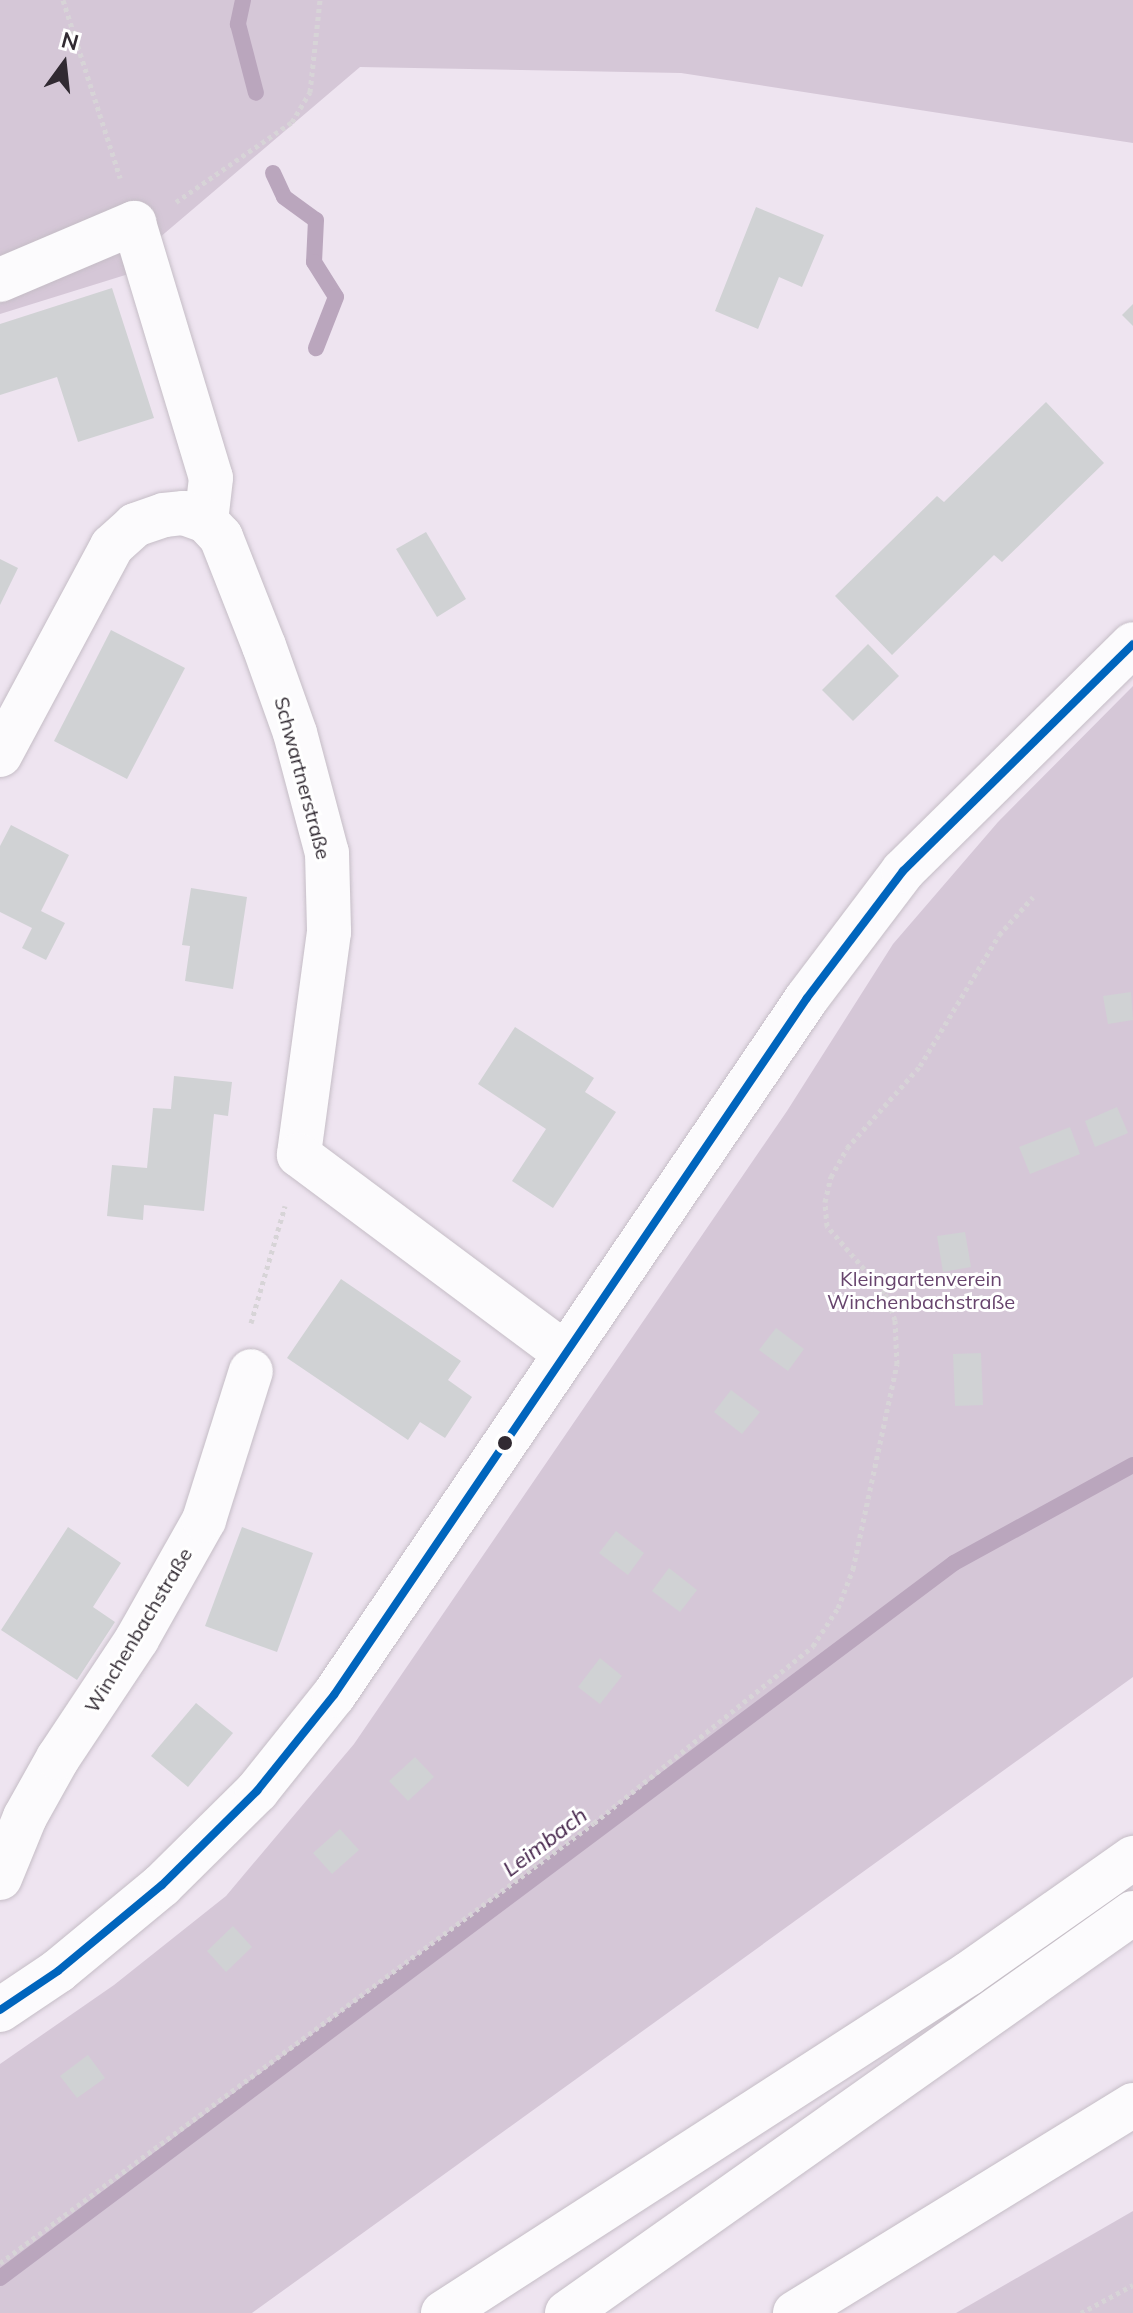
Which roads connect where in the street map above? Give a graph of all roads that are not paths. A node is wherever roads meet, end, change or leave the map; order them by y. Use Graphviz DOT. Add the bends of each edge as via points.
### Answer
graph roads {
  1 [pos="0,280"];
  2 [pos="206,521"];
  3 [pos="1133,644"];
  4 [pos="0,755"];
  5 [pos="565,1353"];
  6 [pos="251,1371"];
  7 [pos="1133,1858"];
  8 [pos="0,1878"];
  9 [pos="1133,1913"];
  10 [pos="0,2010"];
  11 [pos="1133,2105"];
  12 [pos="443,2313"];
  13 [pos="567,2313"];
  14 [pos="795,2313"];
  1 -- 2 [label="main road" via="134,223 211,478"];
  2 -- 4 [label="main road" via="184,513 164,515 135,525 112,546"];
  2 -- 5 [label="main road, Schwartnerstraße" via="221,537 264,646 295,733 327,853 329,932 299,1155"];
  3 -- 5 [label="main road" via="903,871 807,998"];
  5 -- 10 [label="main road" via="334,1695 257,1791 162,1885 58,1971"];
  6 -- 8 [label="main road, Winchenbachstraße" via="204,1520 137,1639 58,1758 25,1817"];
  7 -- 12 [label="main road" via="968,1974"];
  9 -- 13 [label="main road"];
  11 -- 14 [label="main road"];
}
